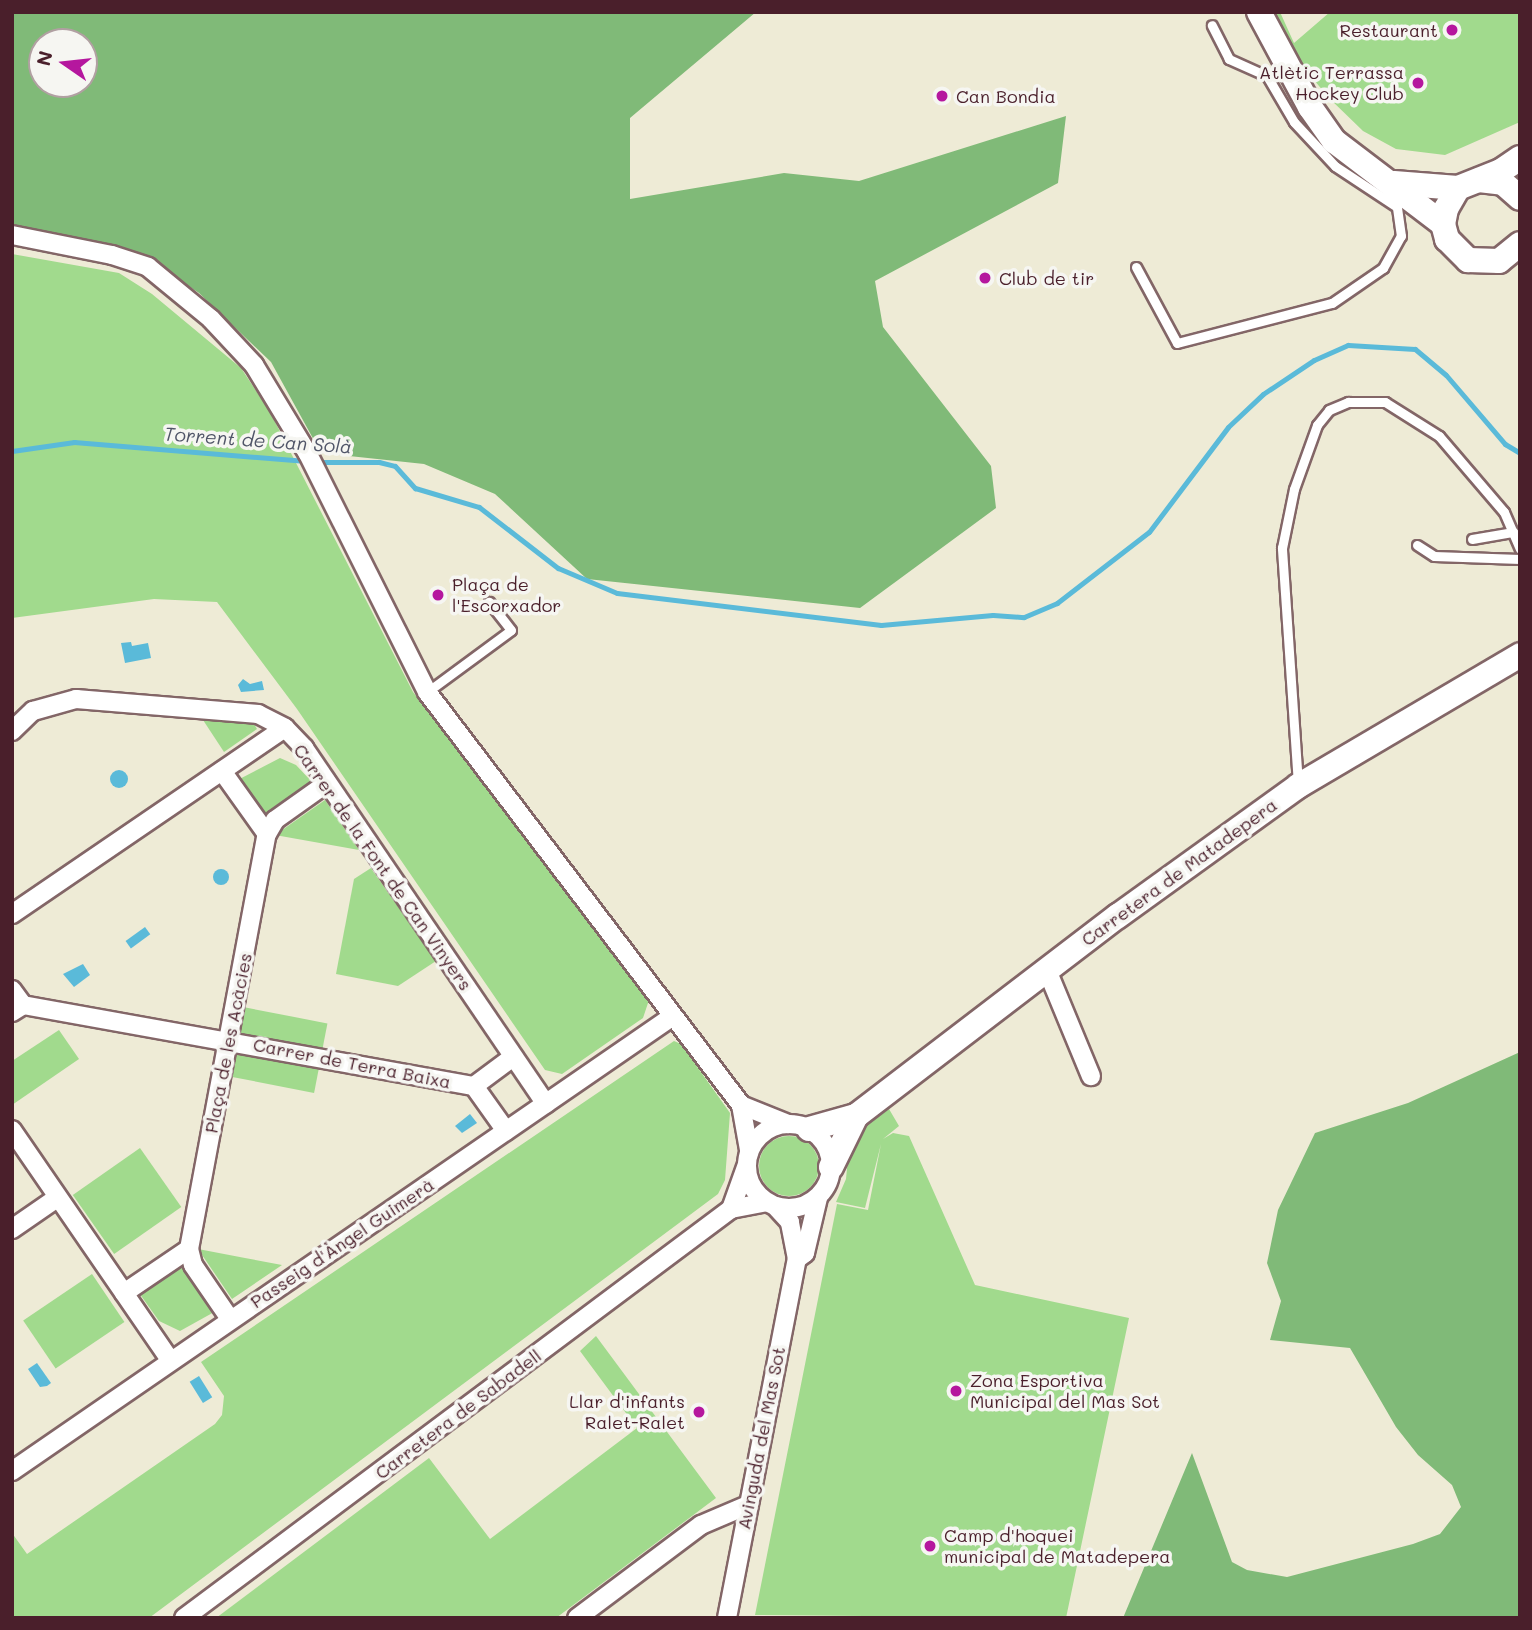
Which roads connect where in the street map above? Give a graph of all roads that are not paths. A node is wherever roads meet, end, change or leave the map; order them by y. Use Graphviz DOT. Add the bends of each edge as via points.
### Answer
graph roads {
  1 [pos="1259,12"];
  2 [pos="1212,25"];
  3 [pos="1520,158"];
  4 [pos="1394,183"];
  5 [pos="1469,184"];
  6 [pos="1520,198"];
  7 [pos="1444,224"];
  8 [pos="12,235"];
  9 [pos="1514,253"];
  10 [pos="1136,267"];
  11 [pos="1513,533"];
  12 [pos="1472,539"];
  13 [pos="1417,545"];
  14 [pos="1520,549"];
  15 [pos="1520,559"];
  16 [pos="489,602"];
  17 [pos="1520,655"];
  18 [pos="427,692"];
  19 [pos="285,728"];
  20 [pos="12,731"];
  21 [pos="222,771"];
  22 [pos="327,783"];
  23 [pos="1298,786"];
  24 [pos="267,834"];
  25 [pos="12,914"];
  26 [pos="1047,970"];
  27 [pos="16,1003"];
  28 [pos="673,1016"];
  29 [pos="228,1040"];
  30 [pos="513,1057"];
  31 [pos="1091,1076"];
  32 [pos="474,1086"];
  33 [pos="546,1104"];
  34 [pos="741,1105"];
  35 [pos="856,1116"];
  36 [pos="798,1126"];
  37 [pos="12,1130"];
  38 [pos="506,1131"];
  39 [pos="748,1158"];
  40 [pos="831,1167"];
  41 [pos="57,1198"];
  42 [pos="818,1198"];
  43 [pos="770,1204"];
  44 [pos="731,1209"];
  45 [pos="12,1229"];
  46 [pos="189,1249"];
  47 [pos="797,1259"];
  48 [pos="124,1293"];
  49 [pos="230,1319"];
  50 [pos="171,1361"];
  51 [pos="12,1471"];
  52 [pos="748,1505"];
  53 [pos="184,1618"];
  54 [pos="577,1618"];
  55 [pos="727,1618"];
  1 -- 4 [label="street" via="1310,107 1334,141"];
  2 -- 10 [label="lane" via="1229,59 1267,76 1294,122 1335,166 1397,207 1401,236 1383,268 1332,303 1177,343"];
  3 -- 5 [label="street"];
  4 -- 5 [label="street"];
  4 -- 7 [label="street"];
  5 -- 6 [label="street" via="1503,183"];
  5 -- 7 [label="street" via="1446,209"];
  7 -- 9 [label="street" via="1451,245 1468,260 1483,263"];
  8 -- 18 [label="street" via="148,267 173,285 254,365 308,454"];
  11 -- 12 [label="lane"];
  11 -- 14 [label="lane"];
  11 -- 23 [label="lane" via="1504,512 1439,436 1384,402 1348,402 1329,410 1317,425 1294,489 1282,548"];
  13 -- 15 [label="lane" via="1434,556"];
  16 -- 18 [label="lane" via="511,630"];
  17 -- 23 [label="street, Carretera de Matadepera"];
  18 -- 28 [label="street"];
  19 -- 20 [label="street, Carrer de la Font de Can Vinyers" via="258,713 76,699 33,711"];
  19 -- 21 [label="street"];
  19 -- 22 [label="street, Carrer de la Font de Can Vinyers"];
  21 -- 24 [label="street"];
  21 -- 25 [label="street"];
  22 -- 24 [label="street" via="275,820"];
  22 -- 30 [label="street, Carrer de la Font de Can Vinyers"];
  23 -- 26 [label="street, Carretera de Matadepera"];
  24 -- 29 [label="street, Plaça de les Acàcies"];
  26 -- 31 [label="street"];
  26 -- 35 [label="street, Carretera de Matadepera"];
  27 -- 29 [label="street, Carrer de Terra Baixa"];
  28 -- 33 [label="street, Passeig d'Àngel Guimerà"];
  28 -- 34 [label="street"];
  29 -- 32 [label="street, Carrer de Terra Baixa"];
  29 -- 46 [label="street, Plaça de les Acàcies"];
  30 -- 32 [label="street, Carrer de Terra Baixa"];
  30 -- 33 [label="street, Carrer de la Font de Can Vinyers"];
  32 -- 38 [label="street, Carrer de Terra Baixa"];
  33 -- 38 [label="street, Passeig d'Àngel Guimerà"];
  34 -- 36 [label="street"];
  34 -- 39 [label="street"];
  35 -- 36 [label="street"];
  35 -- 40 [label="street"];
  36 -- 39 [label="street" via="769,1129"];
  36 -- 40 [label="street" via="825,1144"];
  37 -- 41 [label="street"];
  38 -- 49 [label="street, Passeig d'Àngel Guimerà"];
  39 -- 43 [label="street" via="751,1187"];
  39 -- 44 [label="street"];
  40 -- 42 [label="street"];
  41 -- 45 [label="street"];
  41 -- 48 [label="street"];
  42 -- 43 [label="street" via="797,1208"];
  42 -- 47 [label="street, Avinguda del Mas Sot" via="805,1253"];
  43 -- 44 [label="street, Carretera de Sabadell"];
  43 -- 47 [label="street, Avinguda del Mas Sot" via="790,1222"];
  44 -- 53 [label="street, Carretera de Sabadell"];
  46 -- 48 [label="street"];
  46 -- 49 [label="street" via="193,1265"];
  47 -- 52 [label="street, Avinguda del Mas Sot"];
  48 -- 50 [label="street"];
  49 -- 50 [label="street, Passeig d'Àngel Guimerà"];
  50 -- 51 [label="street, Passeig d'Àngel Guimerà"];
  52 -- 54 [label="street" via="701,1525"];
  52 -- 55 [label="street, Avinguda del Mas Sot"];
}
